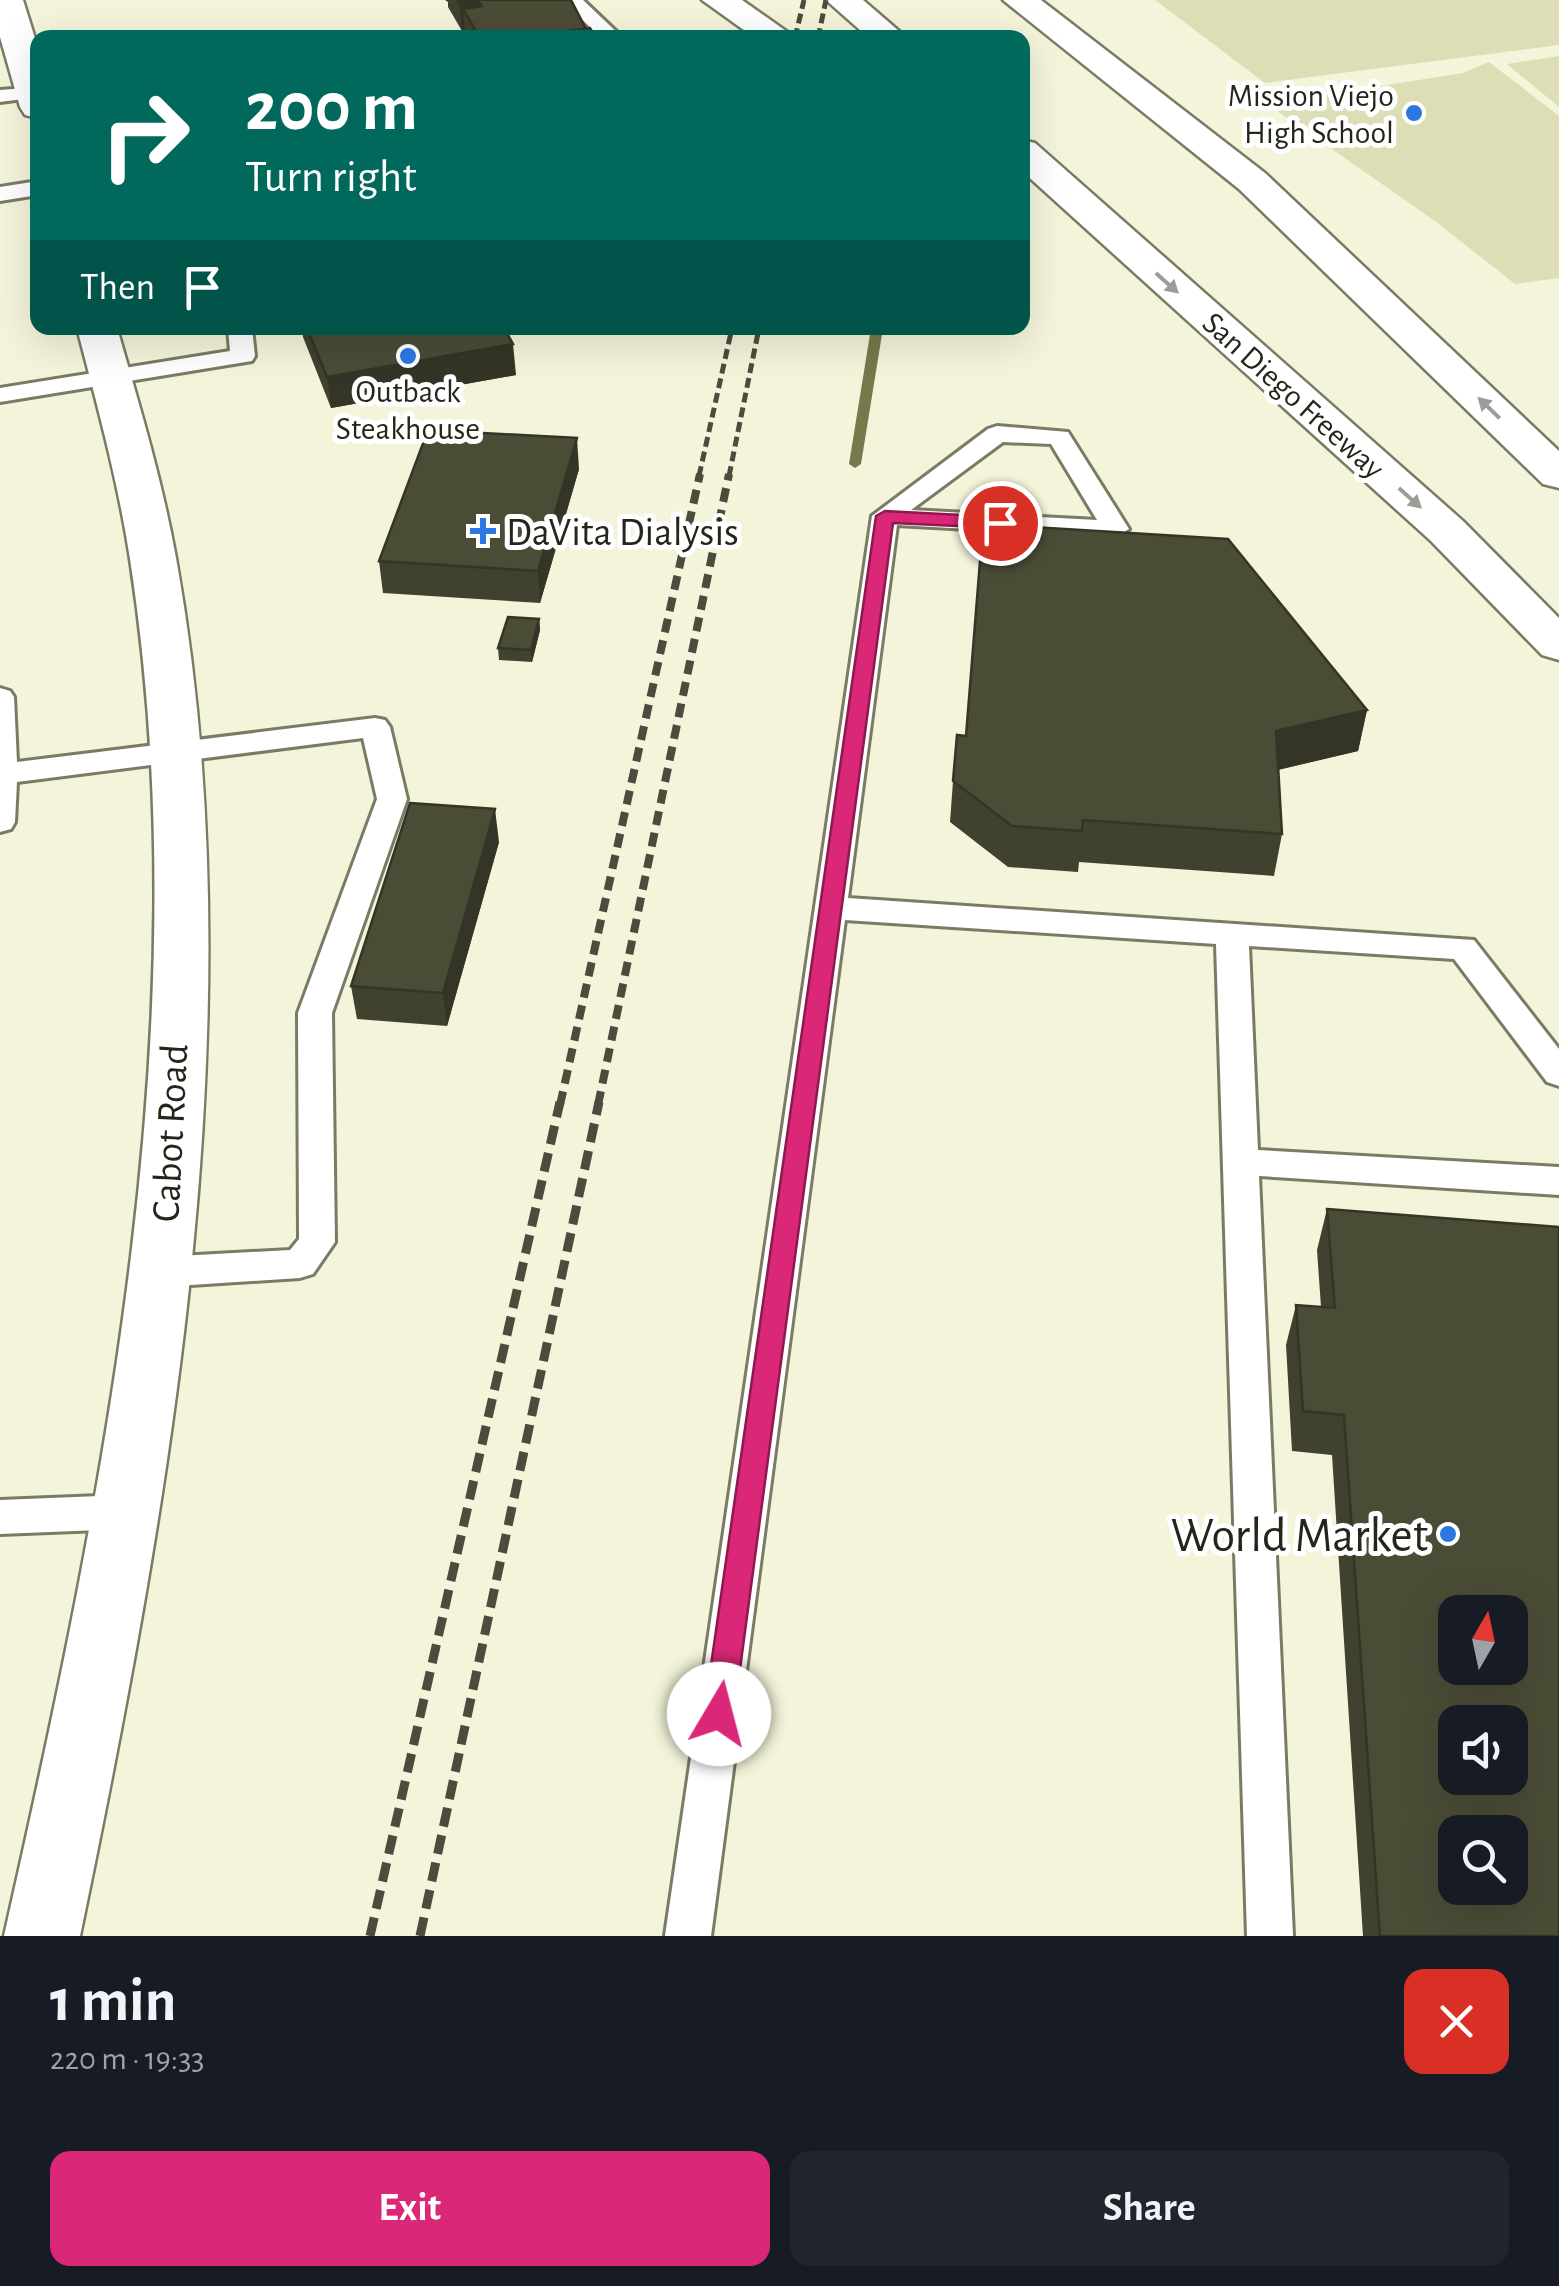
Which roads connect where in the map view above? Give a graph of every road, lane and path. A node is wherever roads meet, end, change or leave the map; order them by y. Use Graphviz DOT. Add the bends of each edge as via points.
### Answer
graph roads {
  1 [pos="572,0"];
  2 [pos="719,0"];
  3 [pos="843,0"];
  4 [pos="1020,0"];
  5 [pos="8,1"];
  6 [pos="604,30"];
  7 [pos="766,30"];
  8 [pos="880,30"];
  9 [pos="24,98"];
  10 [pos="1030,158"];
  11 [pos="1030,183"];
  12 [pos="30,189"];
  13 [pos="0,194"];
  14 [pos="1094,218"];
  15 [pos="241,335"];
  16 [pos="104,351"];
  17 [pos="0,395"];
  18 [pos="1559,475"];
  19 [pos="885,516"];
  20 [pos="1559,644"];
  21 [pos="0,697"];
  22 [pos="176,750"];
  23 [pos="2,774"];
  24 [pos="0,822"];
  25 [pos="829,908"];
  26 [pos="1232,934"];
  27 [pos="1559,1073"];
  28 [pos="1242,1162"];
  29 [pos="1559,1182"];
  30 [pos="160,1272"];
  31 [pos="125,1512"];
  32 [pos="0,1517"];
  33 [pos="42,1936"];
  34 [pos="688,1936"];
  35 [pos="1270,1936"];
  1 -- 6 [label="lane"];
  2 -- 7 [label="main road"];
  3 -- 8 [label="main road"];
  18 -- 4 [label="main road, one-way" via="1090,27"];
  5 -- 9 [label="main road"];
  10 -- 14 [label="main road, San Diego Freeway"];
  11 -- 14 [label="main road"];
  12 -- 13 [label="lane"];
  14 -- 20 [label="main road, San Diego Freeway, one-way" via="1447,531"];
  15 -- 16 [label="lane" via="243,356"];
  16 -- 17 [label="lane"];
  16 -- 22 [label="main road, Cabot Road" via="158,588"];
  19 -- 19 [label="lane" via="998,434 1059,437 1116,529"];
  19 -- 25 [label="lane"];
  21 -- 23 [label="lane"];
  22 -- 23 [label="lane"];
  22 -- 30 [label="main road, Cabot Road" via="180,899"];
  22 -- 30 [label="lane" via="375,727 392,798 315,1013 317,1242 300,1264"];
  23 -- 24 [label="lane"];
  25 -- 26 [label="lane"];
  25 -- 34 [label="lane"];
  26 -- 27 [label="lane" via="1463,948"];
  26 -- 28 [label="lane"];
  28 -- 29 [label="lane"];
  28 -- 35 [label="lane"];
  30 -- 31 [label="main road, Cabot Road"];
  31 -- 32 [label="lane"];
  31 -- 33 [label="main road, Cabot Road" via="83,1753"];
}
